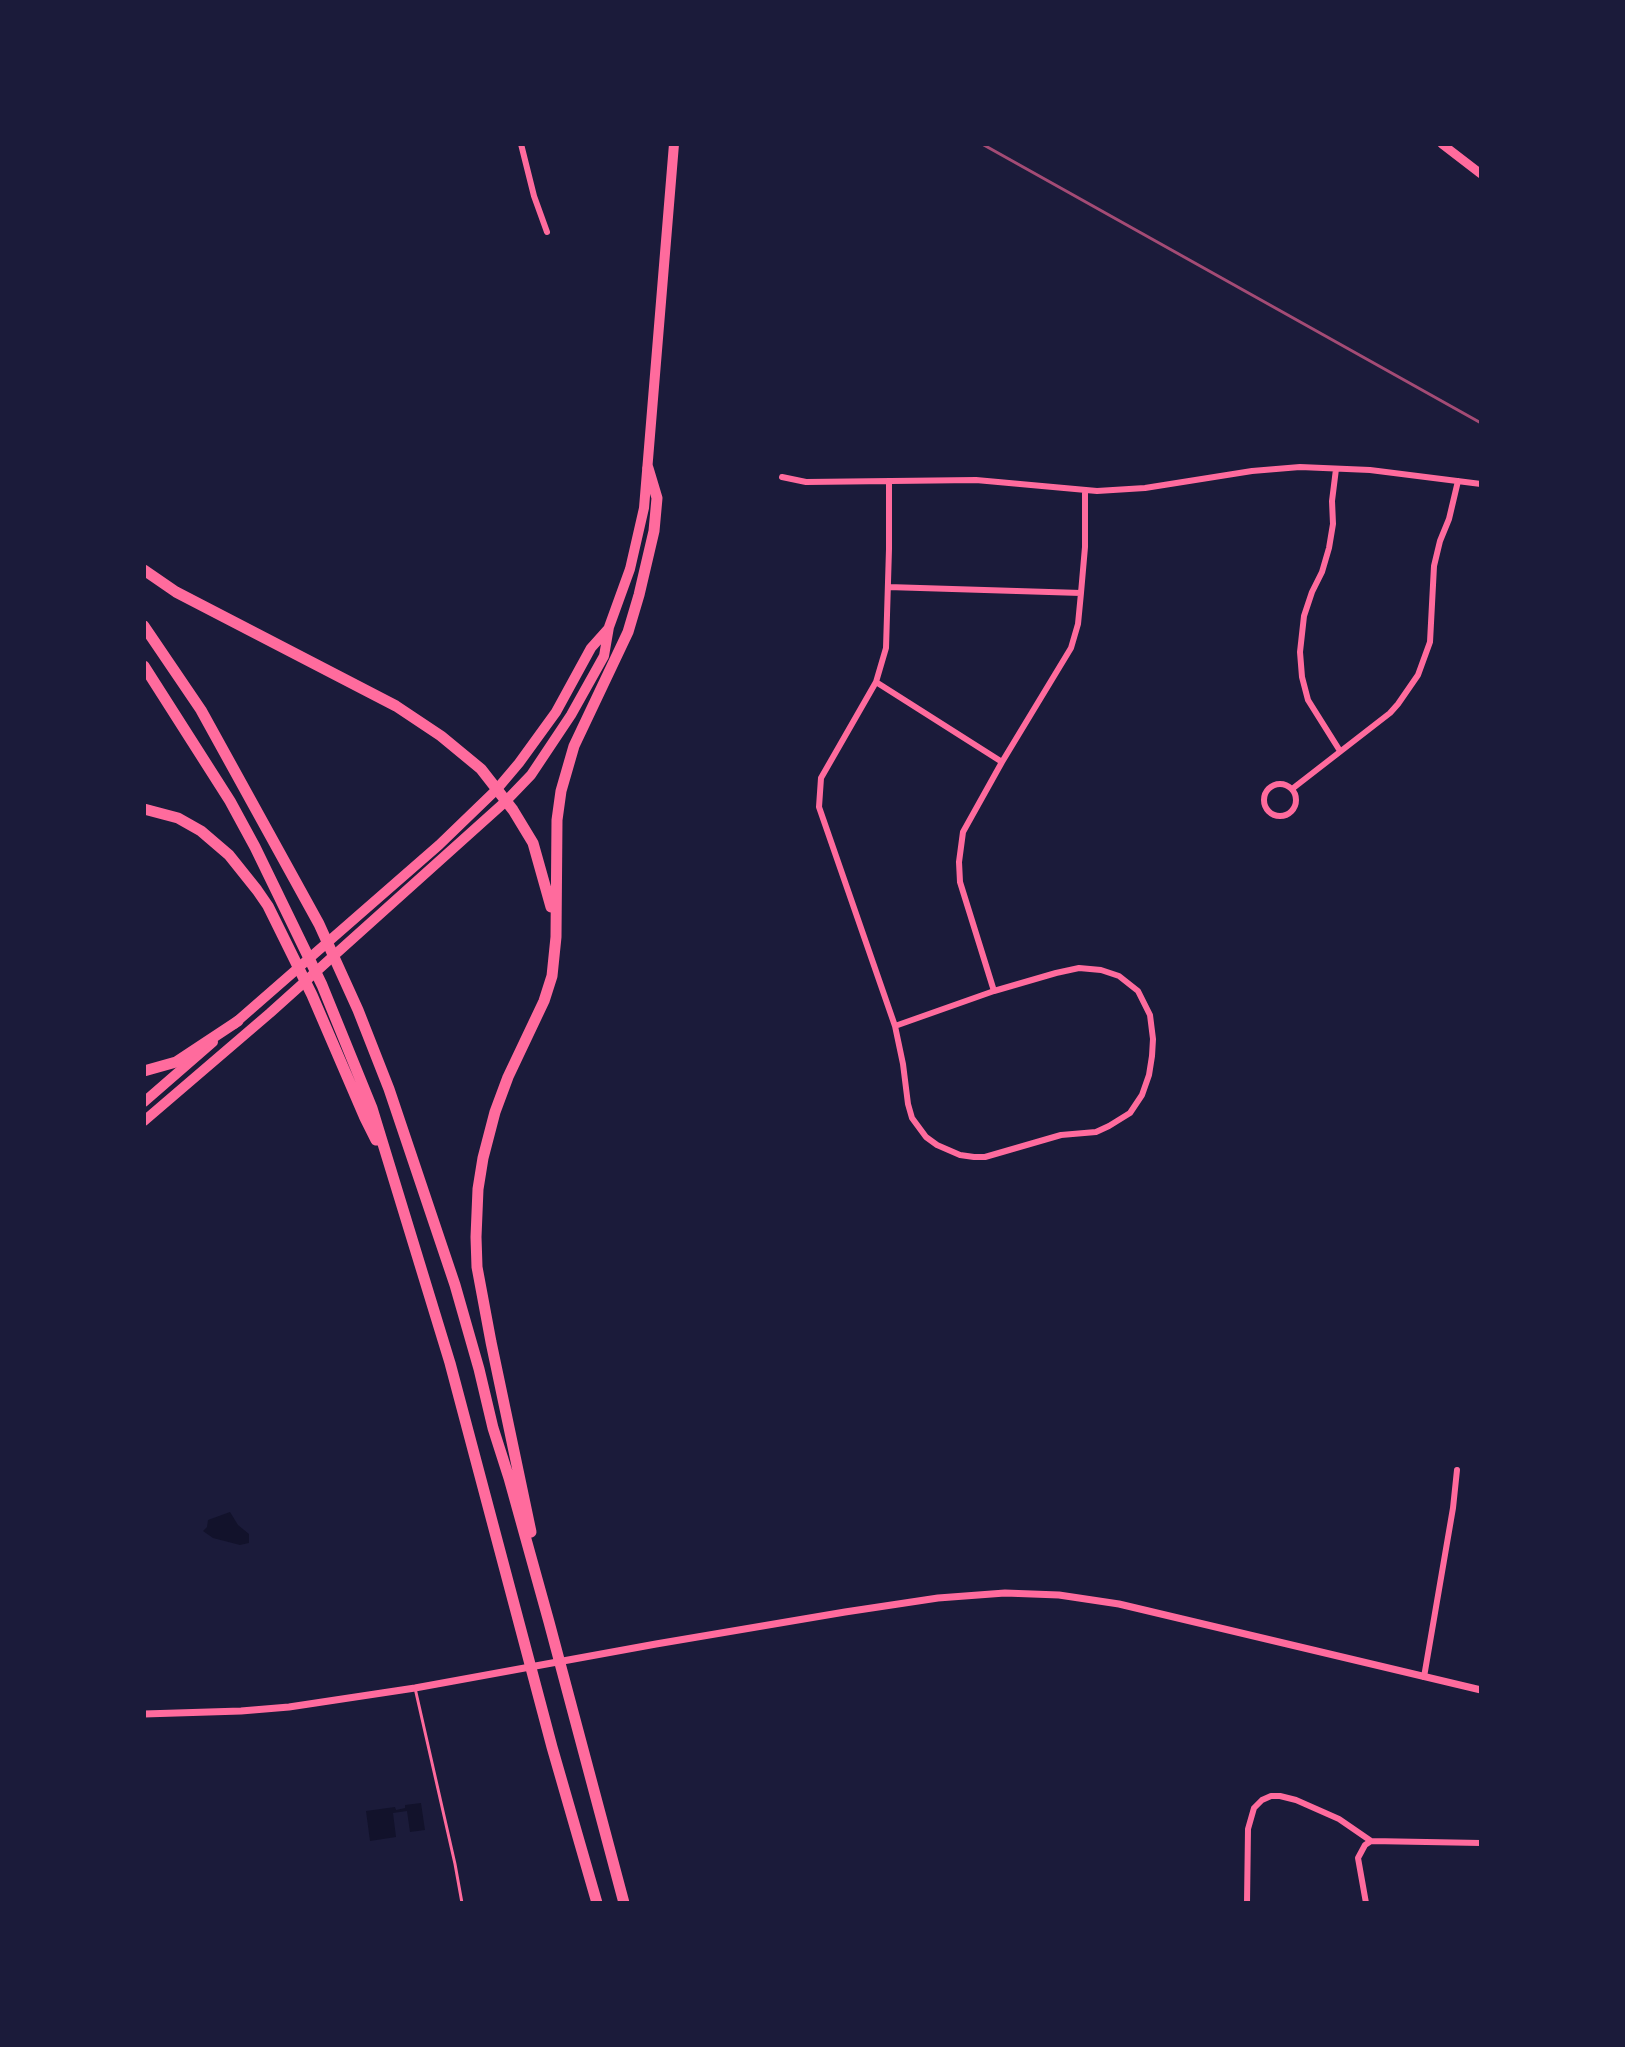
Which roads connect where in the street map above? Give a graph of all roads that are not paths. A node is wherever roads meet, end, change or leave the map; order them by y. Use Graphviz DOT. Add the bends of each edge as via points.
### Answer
graph roads {
  1 [pos="521,144"];
  2 [pos="674,144"];
  3 [pos="1442,144"];
  4 [pos="1481,174"];
  5 [pos="547,232"];
  6 [pos="648,468"];
  7 [pos="1336,469"];
  8 [pos="782,477"];
  9 [pos="889,481"];
  10 [pos="1458,481"];
  11 [pos="1481,484"];
  12 [pos="1085,490"];
  13 [pos="144,570"];
  14 [pos="888,587"];
  15 [pos="1081,593"];
  16 [pos="144,626"];
  17 [pos="609,627"];
  18 [pos="144,666"];
  19 [pos="876,682"];
  20 [pos="1340,751"];
  21 [pos="1002,762"];
  22 [pos="497,789"];
  23 [pos="1292,789"];
  24 [pos="506,801"];
  25 [pos="144,809"];
  26 [pos="556,927"];
  27 [pos="994,991"];
  28 [pos="238,1021"];
  29 [pos="895,1026"];
  30 [pos="144,1071"];
  31 [pos="144,1102"];
  32 [pos="144,1121"];
  33 [pos="391,1169"];
  34 [pos="1457,1470"];
  35 [pos="543,1600"];
  36 [pos="1424,1677"];
  37 [pos="415,1688"];
  38 [pos="1481,1690"];
  39 [pos="144,1714"];
  40 [pos="1371,1841"];
  41 [pos="1481,1843"];
  42 [pos="462,1903"];
  43 [pos="597,1903"];
  44 [pos="624,1903"];
  45 [pos="1247,1903"];
  46 [pos="1366,1903"];
  1 -- 5 [label="street"];
  2 -- 6 [label="highway"];
  3 -- 4 [label="main road"];
  6 -- 17 [label="highway" via="630,569"];
  6 -- 26 [label="highway" via="657,498 639,595 628,632 574,746 561,791"];
  7 -- 10 [label="street"];
  7 -- 12 [label="street" via="1276,468 1145,488"];
  7 -- 20 [label="street" via="1329,548 1304,616 1300,652 1308,700"];
  8 -- 9 [label="street" via="806,482"];
  9 -- 12 [label="street" via="976,480"];
  9 -- 14 [label="street"];
  10 -- 11 [label="street"];
  10 -- 20 [label="street" via="1434,566 1432,629 1423,665 1390,713"];
  12 -- 15 [label="street"];
  13 -- 22 [label="highway" via="176,592 421,721 481,769"];
  14 -- 15 [label="street"];
  14 -- 19 [label="street" via="886,648"];
  15 -- 21 [label="street" via="1071,648"];
  16 -- 35 [label="highway" via="201,710 319,924 358,1010 455,1285"];
  17 -- 22 [label="highway" via="591,648 556,712"];
  17 -- 24 [label="highway" via="604,656 571,715 531,775"];
  18 -- 33 [label="highway" via="255,847 322,985"];
  19 -- 21 [label="street"];
  19 -- 29 [label="street" via="821,778 819,807"];
  20 -- 23 [label="street"];
  21 -- 27 [label="street" via="963,832 959,862 967,910"];
  22 -- 24 [label="highway"];
  22 -- 28 [label="highway"];
  23 -- 23 [label="street" via="1272,786 1264,797 1267,809 1278,816 1291,812 1296,803"];
  24 -- 26 [label="highway" via="533,843"];
  24 -- 32 [label="highway"];
  25 -- 33 [label="highway" via="178,818 211,838 263,898"];
  26 -- 35 [label="highway" via="552,976 492,1123 476,1213 477,1267"];
  27 -- 29 [label="street"];
  27 -- 29 [label="street" via="1079,968 1119,976 1138,991 1150,1015 1152,1056 1142,1095 1130,1113 1096,1132 1061,1135 985,1157 949,1151 926,1137 912,1118"];
  28 -- 30 [label="highway" via="176,1062"];
  28 -- 31 [label="highway"];
  33 -- 43 [label="highway" via="450,1363"];
  34 -- 36 [label="street"];
  35 -- 44 [label="highway"];
  36 -- 37 [label="street" via="1119,1604 1005,1593 845,1612"];
  36 -- 38 [label="street"];
  37 -- 39 [label="street" via="289,1707"];
  37 -- 42 [label="lane"];
  40 -- 41 [label="street"];
  40 -- 45 [label="street" via="1296,1800 1262,1800 1248,1829"];
  40 -- 46 [label="street" via="1358,1858"];
}
